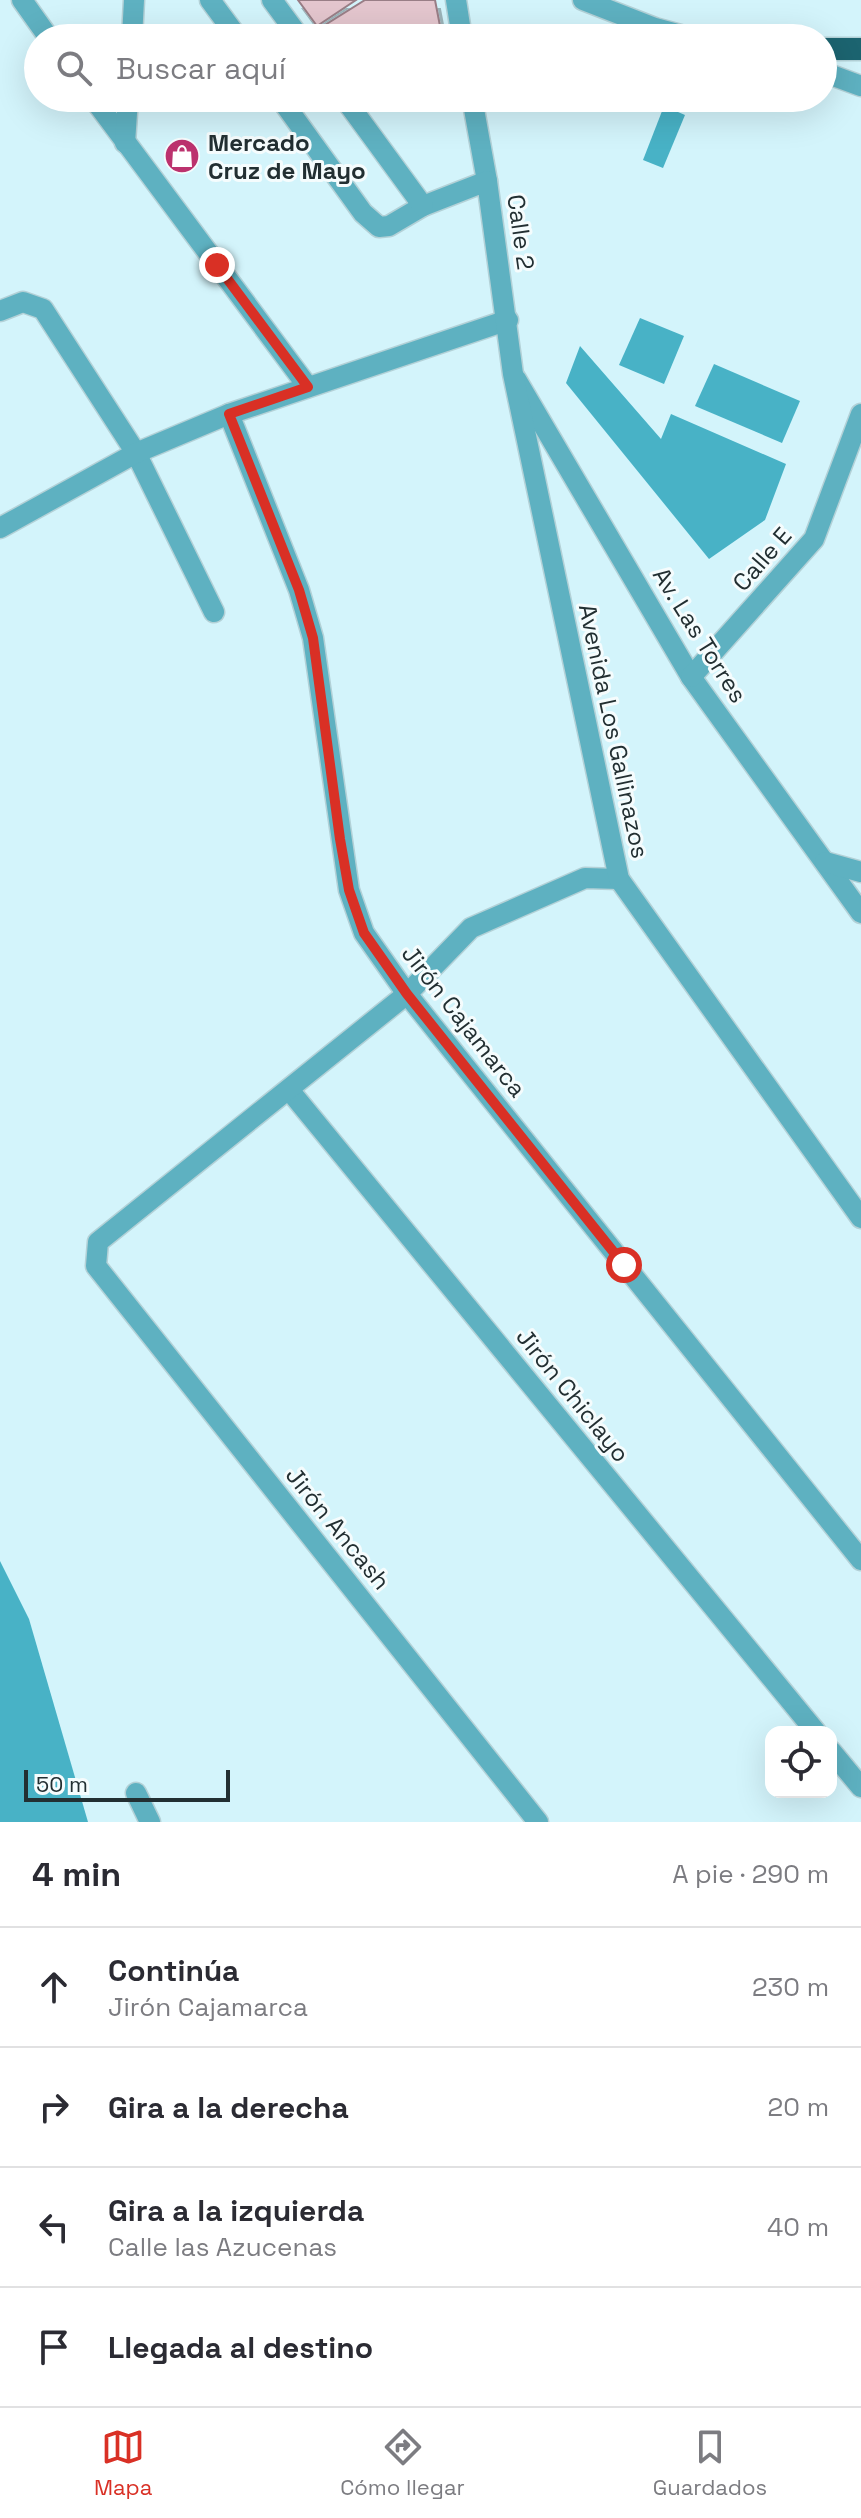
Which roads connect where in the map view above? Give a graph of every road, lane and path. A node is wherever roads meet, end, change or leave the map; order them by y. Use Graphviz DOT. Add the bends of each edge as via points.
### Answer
graph roads {
  1 [pos="22,0"];
  2 [pos="134,0"];
  3 [pos="210,0"];
  4 [pos="272,0"];
  5 [pos="456,0"];
  6 [pos="583,0"];
  7 [pos="39,24"];
  8 [pos="133,24"];
  9 [pos="228,24"];
  10 [pos="290,24"];
  11 [pos="460,24"];
  12 [pos="645,24"];
  13 [pos="837,49"];
  14 [pos="861,49"];
  15 [pos="837,77"];
  16 [pos="861,86"];
  17 [pos="103,112"];
  18 [pos="127,112"];
  19 [pos="290,112"];
  20 [pos="354,112"];
  21 [pos="475,112"];
  22 [pos="125,143"];
  23 [pos="487,181"];
  24 [pos="423,206"];
  25 [pos="0,311"];
  26 [pos="508,320"];
  27 [pos="513,374"];
  28 [pos="308,387"];
  29 [pos="229,414"];
  30 [pos="861,414"];
  31 [pos="136,453"];
  32 [pos="1,527"];
  33 [pos="214,612"];
  34 [pos="691,677"];
  35 [pos="825,862"];
  36 [pos="861,872"];
  37 [pos="619,879"];
  38 [pos="861,913"];
  39 [pos="407,994"];
  40 [pos="290,1091"];
  41 [pos="861,1218"];
  42 [pos="861,1560"];
  43 [pos="811,1726"];
  44 [pos="837,1758"];
  45 [pos="861,1787"];
  46 [pos="136,1793"];
  47 [pos="150,1822"];
  48 [pos="538,1822"];
  1 -- 7 [label="street"];
  2 -- 8 [label="street"];
  3 -- 9 [label="street"];
  4 -- 10 [label="street"];
  5 -- 11 [label="street"];
  6 -- 12 [label="street"];
  13 -- 14 [label="highway"];
  15 -- 16 [label="street"];
  17 -- 22 [label="street"];
  18 -- 22 [label="street"];
  19 -- 24 [label="street" via="373,224 389,226"];
  20 -- 24 [label="street"];
  21 -- 23 [label="street, Calle 2"];
  22 -- 28 [label="street"];
  23 -- 24 [label="street"];
  23 -- 26 [label="street, Calle 2"];
  25 -- 31 [label="street" via="23,302 43,309"];
  26 -- 27 [label="street, Calle 2"];
  26 -- 28 [label="street"];
  27 -- 34 [label="street, Av. Las Torres"];
  27 -- 37 [label="street, Avenida Los Gallinazos"];
  28 -- 29 [label="street"];
  29 -- 31 [label="street"];
  29 -- 39 [label="street, Jirón Cajamarca" via="313,638 349,890 364,933"];
  30 -- 34 [label="street, Calle E" via="814,539"];
  31 -- 32 [label="street"];
  31 -- 33 [label="street"];
  34 -- 35 [label="street, Av. Las Torres"];
  35 -- 36 [label="street"];
  35 -- 38 [label="street, Av. Las Torres"];
  37 -- 39 [label="street" via="585,878 471,928"];
  37 -- 41 [label="street, Avenida Los Gallinazos"];
  39 -- 40 [label="street"];
  39 -- 42 [label="street, Jirón Cajamarca"];
  40 -- 43 [label="street, Jirón Chiclayo"];
  40 -- 48 [label="street, Jirón Ancash" via="98,1242 96,1266"];
  44 -- 45 [label="street"];
  46 -- 47 [label="street"];
}
